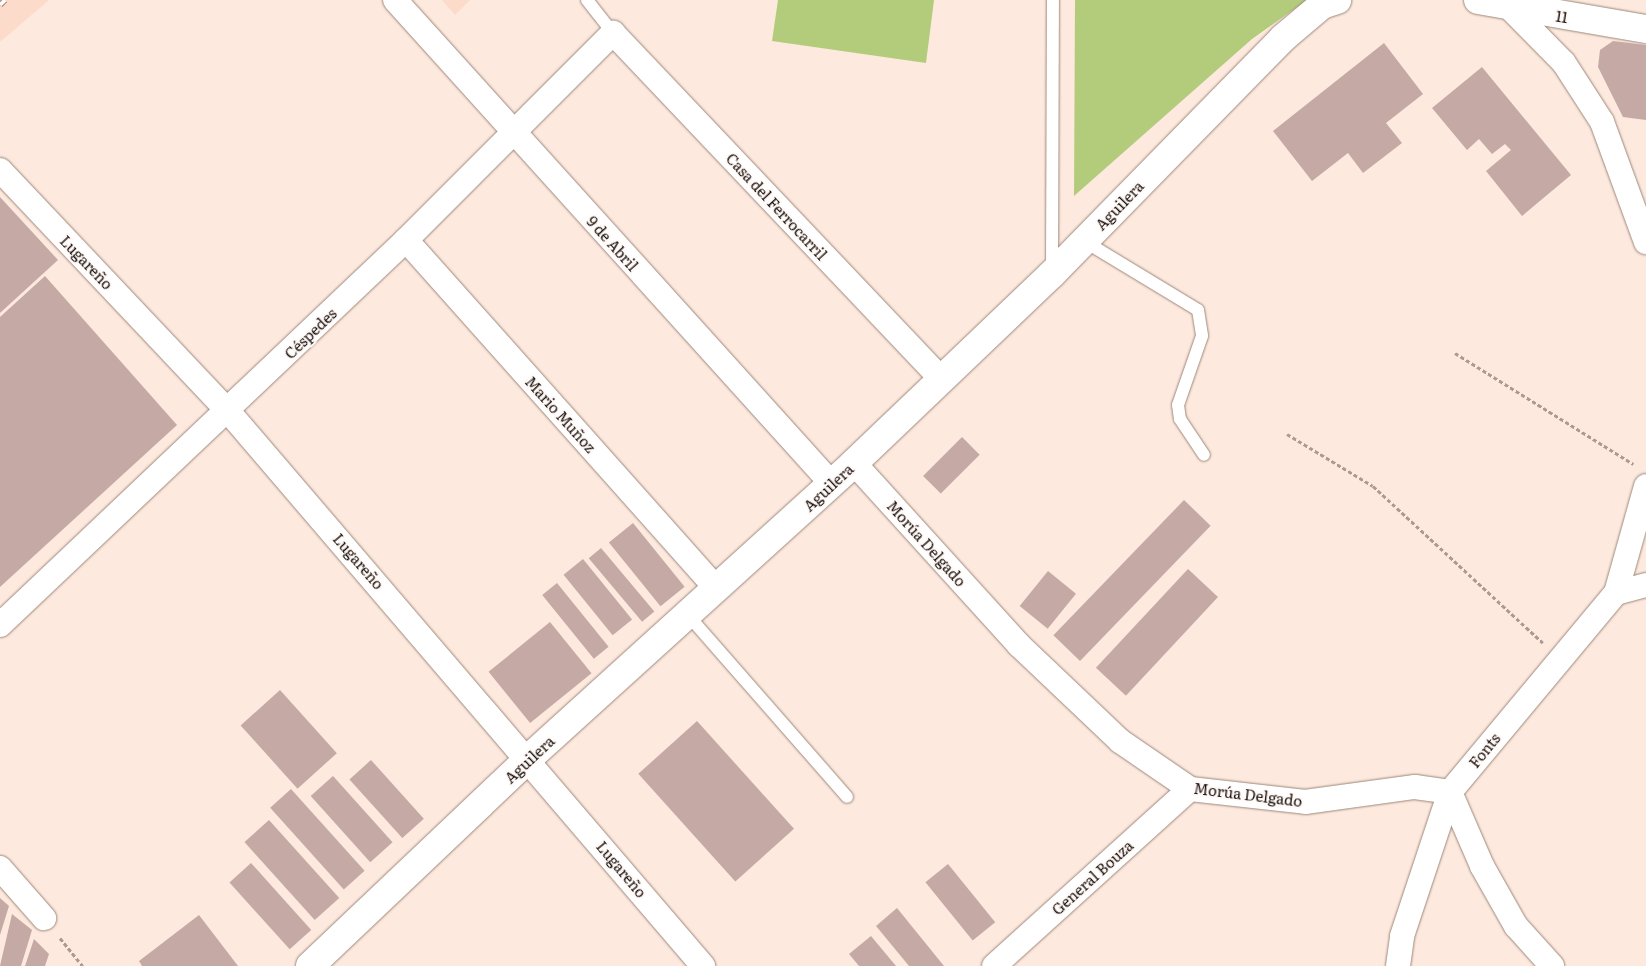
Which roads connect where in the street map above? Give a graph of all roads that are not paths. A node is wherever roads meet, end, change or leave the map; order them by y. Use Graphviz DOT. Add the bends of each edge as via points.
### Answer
graph roads {
  1 [pos="395,0"];
  2 [pos="587,0"];
  3 [pos="1053,0"];
  4 [pos="1337,0"];
  5 [pos="1478,0"];
  6 [pos="1509,7"];
  7 [pos="1646,29"];
  8 [pos="613,33"];
  9 [pos="511,132"];
  10 [pos="0,170"];
  11 [pos="406,240"];
  12 [pos="1084,241"];
  13 [pos="1646,242"];
  14 [pos="1052,274"];
  15 [pos="941,379"];
  16 [pos="228,411"];
  17 [pos="1204,456"];
  18 [pos="854,463"];
  19 [pos="1642,476"];
  20 [pos="832,484"];
  21 [pos="1646,586"];
  22 [pos="716,588"];
  23 [pos="1616,593"];
  24 [pos="687,614"];
  25 [pos="0,625"];
  26 [pos="530,758"];
  27 [pos="1190,789"];
  28 [pos="1450,792"];
  29 [pos="847,797"];
  30 [pos="0,868"];
  31 [pos="44,918"];
  32 [pos="310,966"];
  33 [pos="703,966"];
  34 [pos="994,966"];
  35 [pos="1398,966"];
  36 [pos="1552,966"];
  1 -- 9 [label="street, 9 de Abril"];
  2 -- 8 [label="lane"];
  3 -- 14 [label="lane"];
  4 -- 12 [label="street, Aguilera" via="1322,5 1283,38"];
  5 -- 6 [label="street, 11"];
  6 -- 7 [label="street, 11"];
  6 -- 13 [label="street" via="1564,63 1602,122"];
  8 -- 9 [label="street, Céspedes"];
  8 -- 15 [label="street, Casa del Ferrocarril"];
  9 -- 11 [label="street, Céspedes"];
  9 -- 20 [label="street, 9 de Abril"];
  10 -- 16 [label="street, Lugareño"];
  11 -- 16 [label="street, Céspedes"];
  11 -- 22 [label="street, Mario Muñoz"];
  12 -- 14 [label="street, Aguilera"];
  12 -- 17 [label="lane" via="1198,310 1202,336 1178,405 1180,419"];
  14 -- 15 [label="street, Aguilera"];
  15 -- 18 [label="street, Aguilera"];
  16 -- 25 [label="street, Céspedes"];
  16 -- 26 [label="street, Lugareño"];
  18 -- 20 [label="street, Aguilera"];
  18 -- 27 [label="street, Morúa Delgado" via="1019,645 1120,741"];
  19 -- 23 [label="street"];
  20 -- 22 [label="street, Aguilera"];
  21 -- 23 [label="street"];
  22 -- 24 [label="street, Aguilera"];
  23 -- 28 [label="street, Fonts"];
  24 -- 26 [label="street, Aguilera"];
  24 -- 29 [label="lane"];
  26 -- 32 [label="street, Aguilera"];
  26 -- 33 [label="street, Lugareño"];
  27 -- 28 [label="street, Morúa Delgado" via="1305,802 1415,787"];
  27 -- 34 [label="street, General Bouza"];
  28 -- 35 [label="street, Fonts" via="1402,936"];
  28 -- 36 [label="street" via="1482,866 1516,926"];
  30 -- 31 [label="street"];
}
